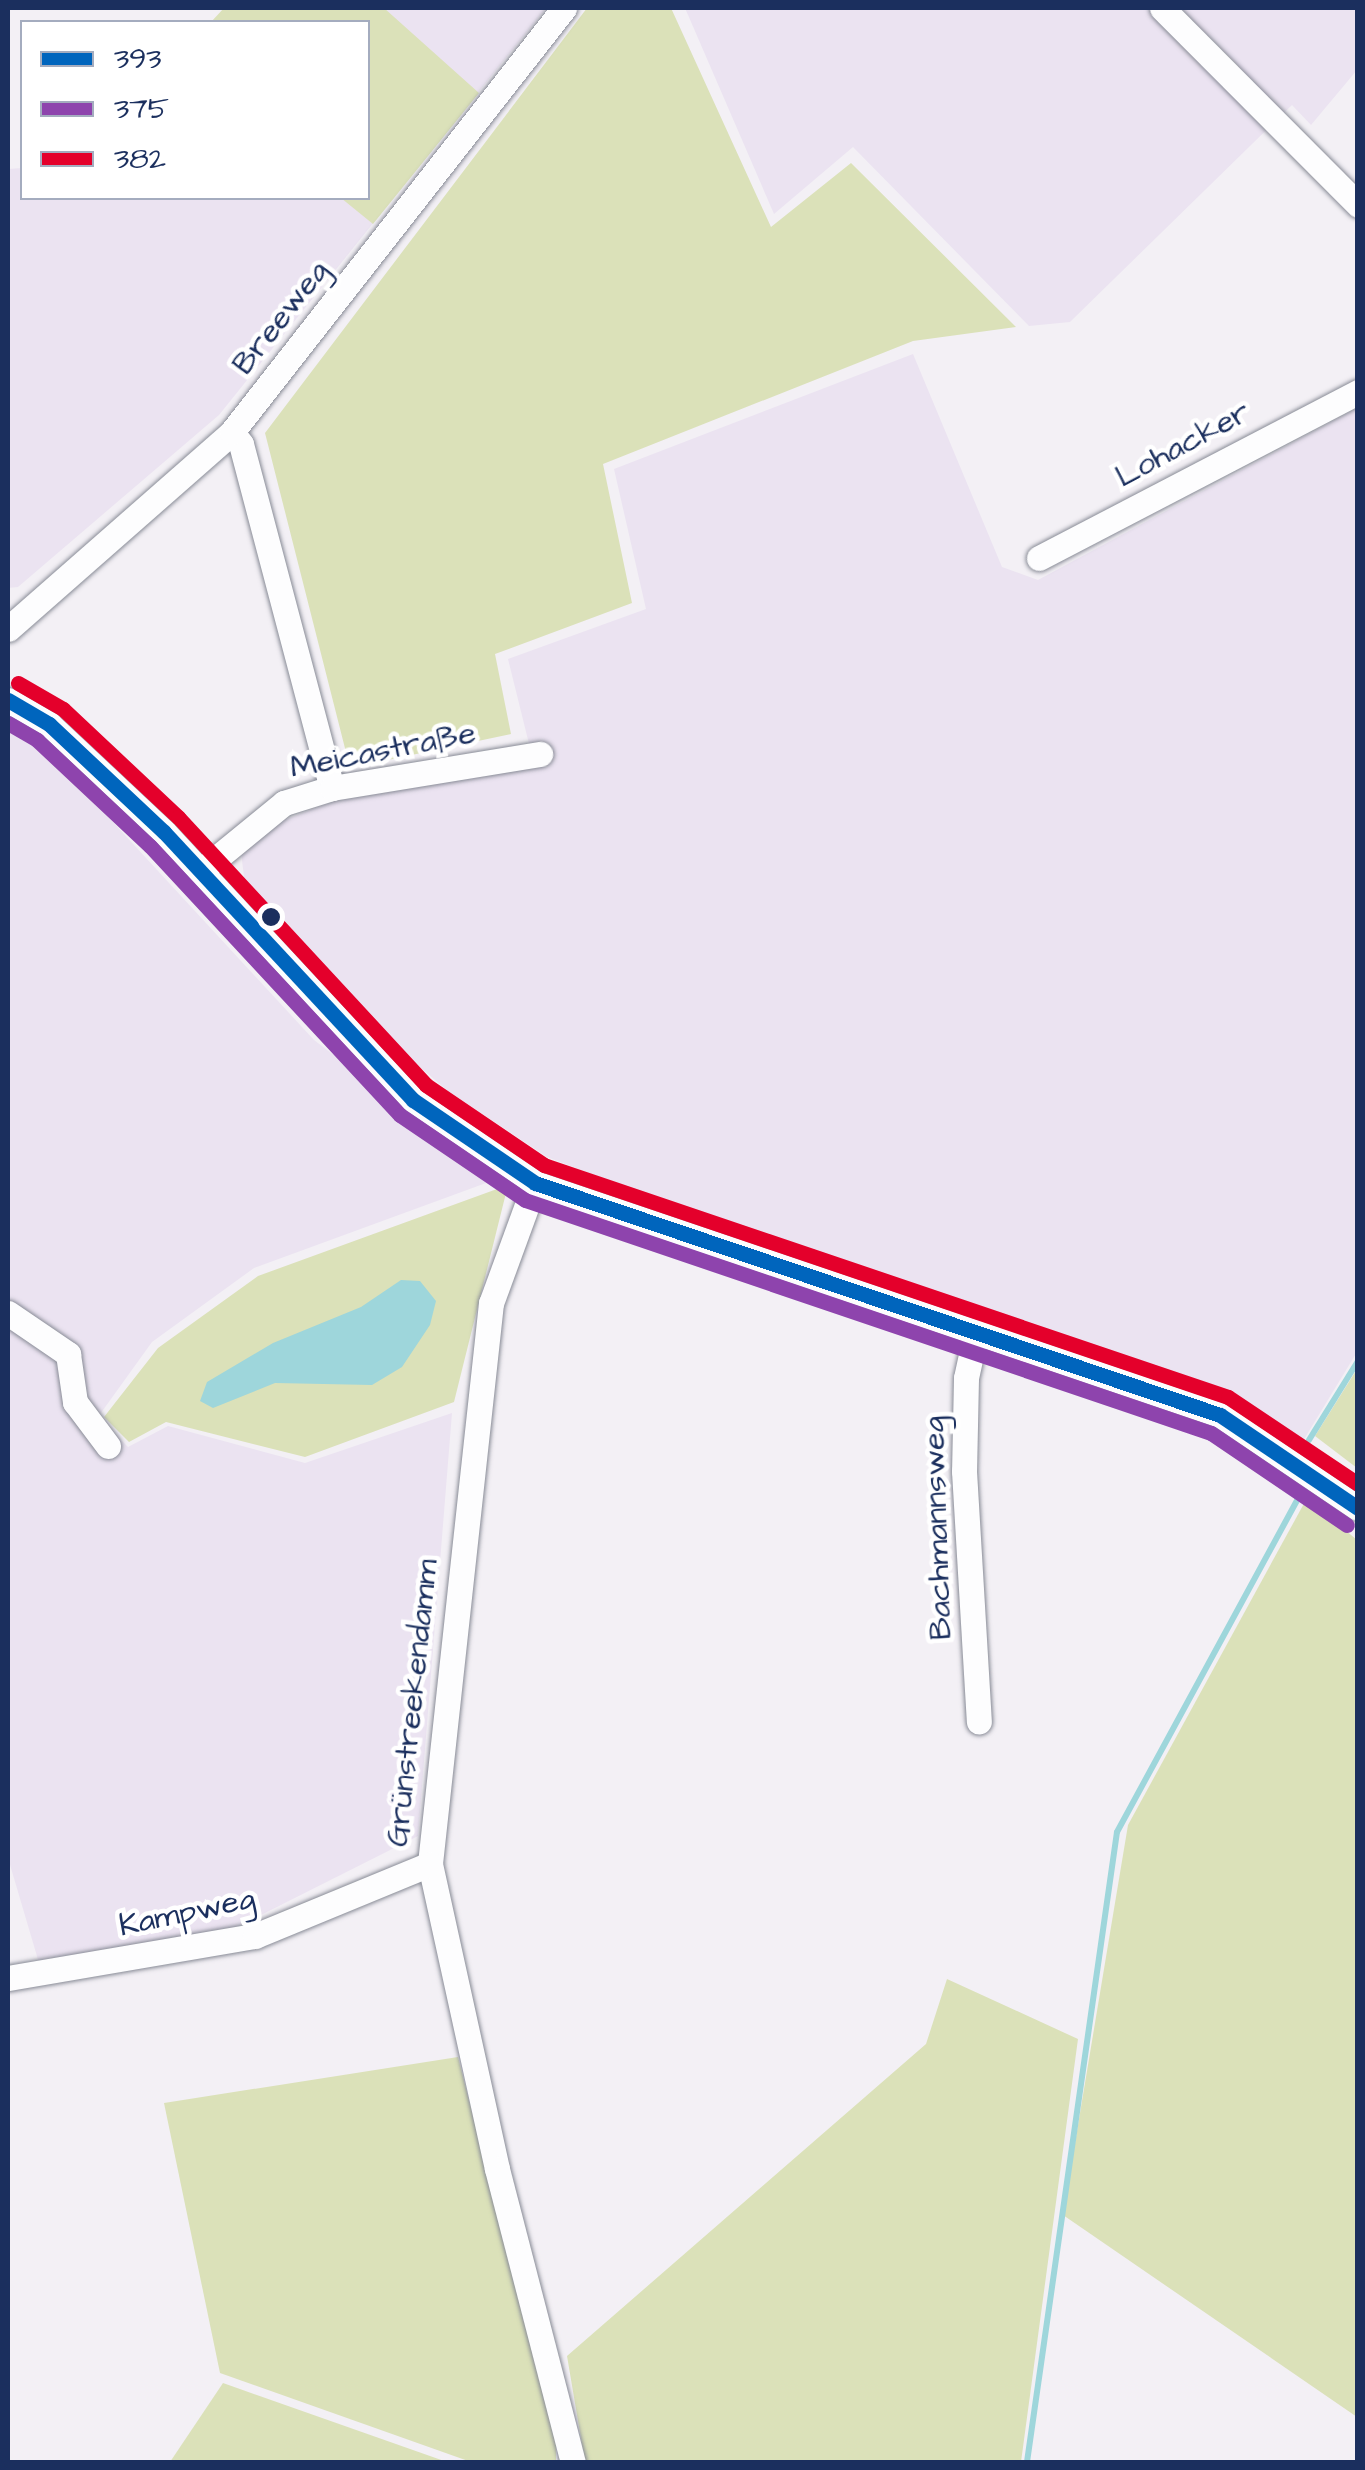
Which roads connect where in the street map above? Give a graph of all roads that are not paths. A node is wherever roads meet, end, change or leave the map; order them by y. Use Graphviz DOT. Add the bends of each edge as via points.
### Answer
graph roads {
  1 [pos="564,8"];
  2 [pos="1162,8"];
  3 [pos="1358,206"];
  4 [pos="1358,392"];
  5 [pos="232,432"];
  6 [pos="1040,558"];
  7 [pos="8,629"];
  8 [pos="8,700"];
  9 [pos="540,754"];
  10 [pos="332,788"];
  11 [pos="202,870"];
  12 [pos="535,1183"];
  13 [pos="8,1312"];
  14 [pos="976,1332"];
  15 [pos="108,1446"];
  16 [pos="1358,1508"];
  17 [pos="979,1722"];
  18 [pos="430,1864"];
  19 [pos="8,1978"];
  20 [pos="572,2462"];
  1 -- 5 [label="street, Breeweg"];
  2 -- 3 [label="street"];
  4 -- 6 [label="street, Lohacker"];
  5 -- 7 [label="street, Breeweg"];
  5 -- 10 [label="street" via="242,446"];
  8 -- 11 [label="street" via="49,724"];
  9 -- 10 [label="street, Meicastraße"];
  10 -- 11 [label="street, Meicastraße" via="284,803"];
  11 -- 12 [label="street" via="413,1100"];
  12 -- 14 [label="street"];
  12 -- 18 [label="street, Grünstreekendamm" via="491,1303"];
  13 -- 15 [label="street" via="68,1354 75,1402"];
  14 -- 16 [label="street" via="1220,1415"];
  14 -- 17 [label="street, Bachmannsweg" via="966,1378 964,1471"];
  18 -- 19 [label="street, Kampweg" via="256,1936"];
  18 -- 20 [label="street, Grünstreekendamm" via="497,2169"];
}
